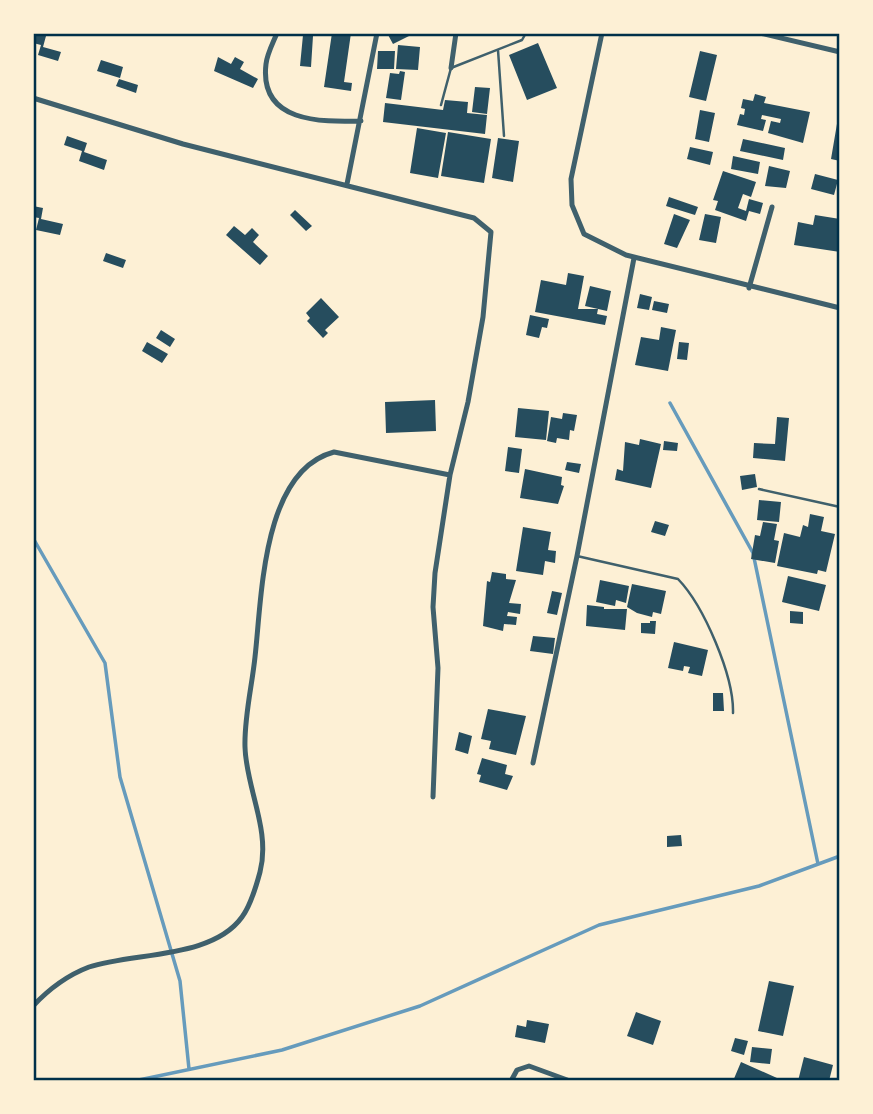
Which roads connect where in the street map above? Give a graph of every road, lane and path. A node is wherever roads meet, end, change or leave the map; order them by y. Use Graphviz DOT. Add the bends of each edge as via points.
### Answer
graph roads {
  1 [pos="277,33"];
  2 [pos="377,33"];
  3 [pos="456,33"];
  4 [pos="526,33"];
  5 [pos="602,33"];
  6 [pos="760,33"];
  7 [pos="498,50"];
  8 [pos="840,52"];
  9 [pos="451,68"];
  10 [pos="33,98"];
  11 [pos="441,105"];
  12 [pos="361,121"];
  13 [pos="503,136"];
  14 [pos="347,184"];
  15 [pos="772,207"];
  16 [pos="635,258"];
  17 [pos="749,288"];
  18 [pos="840,308"];
  19 [pos="450,475"];
  20 [pos="759,489"];
  21 [pos="840,507"];
  22 [pos="577,556"];
  23 [pos="733,713"];
  24 [pos="533,763"];
  25 [pos="433,797"];
  26 [pos="33,1006"];
  27 [pos="511,1081"];
  28 [pos="570,1081"];
  1 -- 12 [label="street" via="266,64 272,97 280,108 326,122"];
  2 -- 12 [label="street"];
  3 -- 9 [label="street"];
  4 -- 7 [label="lane" via="522,40"];
  5 -- 16 [label="street" via="571,179 572,205 584,234"];
  6 -- 8 [label="street"];
  7 -- 9 [label="lane"];
  7 -- 13 [label="lane"];
  9 -- 11 [label="lane"];
  10 -- 14 [label="street" via="183,144"];
  12 -- 14 [label="street"];
  14 -- 19 [label="street" via="474,218 491,232 483,317"];
  15 -- 17 [label="street"];
  16 -- 17 [label="street"];
  16 -- 22 [label="street"];
  17 -- 18 [label="street"];
  19 -- 25 [label="street" via="433,607 438,668"];
  19 -- 26 [label="street" via="334,452 305,466 288,489 266,561 245,745 262,834 261,869 250,902 230,929 173,953 88,968 47,991"];
  20 -- 21 [label="lane"];
  22 -- 23 [label="lane" via="678,579 696,604 729,678"];
  22 -- 24 [label="street"];
  27 -- 28 [label="street" via="517,1070 529,1066"];
}
